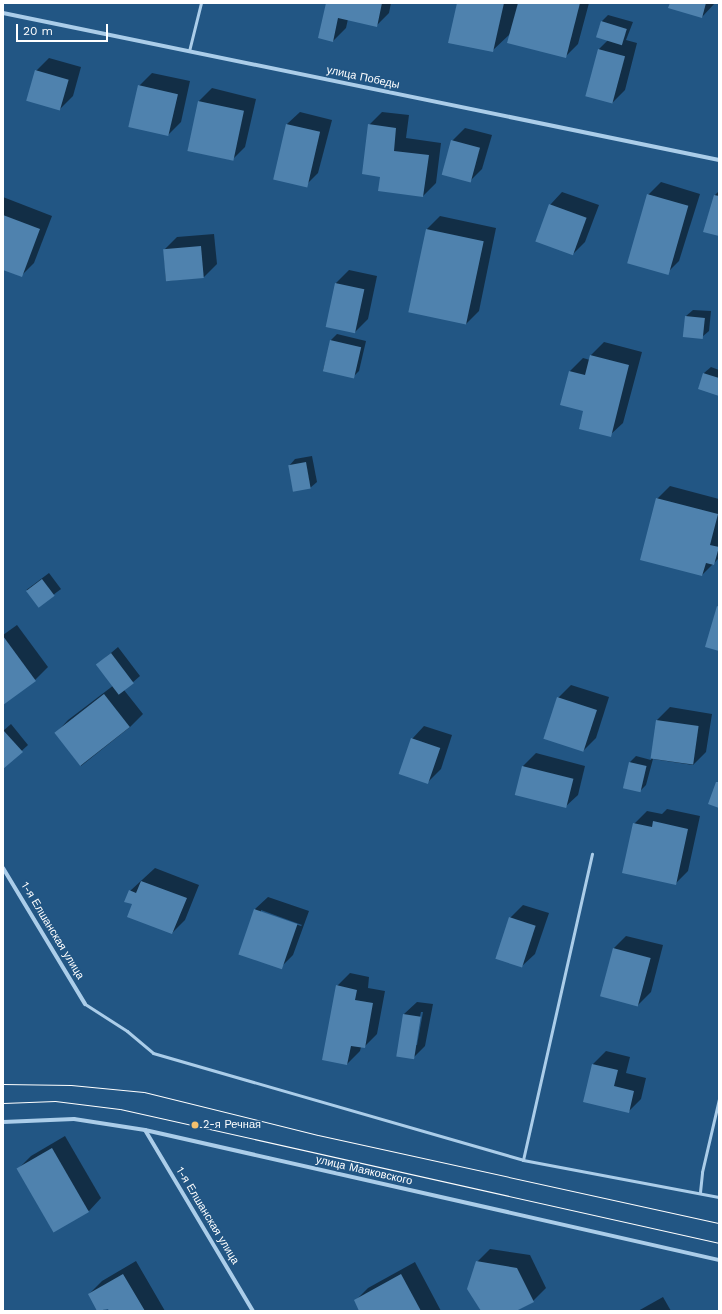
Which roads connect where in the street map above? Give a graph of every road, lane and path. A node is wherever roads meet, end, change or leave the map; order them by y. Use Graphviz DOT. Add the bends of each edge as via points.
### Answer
graph roads {
  1 [pos="201,3"];
  2 [pos="3,13"];
  3 [pos="189,51"];
  4 [pos="719,160"];
  5 [pos="592,854"];
  6 [pos="3,868"];
  7 [pos="85,1004"];
  8 [pos="719,1099"];
  9 [pos="3,1122"];
  10 [pos="145,1130"];
  11 [pos="523,1160"];
  12 [pos="700,1192"];
  13 [pos="719,1197"];
  14 [pos="719,1260"];
  15 [pos="253,1311"];
  1 -- 3 [label="lane"];
  2 -- 3 [label="street, улица Победы"];
  3 -- 4 [label="street, улица Победы"];
  5 -- 11 [label="lane"];
  6 -- 7 [label="street, 1-я Елшанская улица"];
  7 -- 11 [label="lane" via="126,1030 153,1053"];
  8 -- 12 [label="lane" via="702,1172"];
  9 -- 10 [label="street, улица Маяковского" via="74,1119"];
  10 -- 14 [label="street, улица Маяковского"];
  10 -- 15 [label="street, 1-я Елшанская улица"];
  11 -- 12 [label="lane"];
  12 -- 13 [label="lane"];
}
